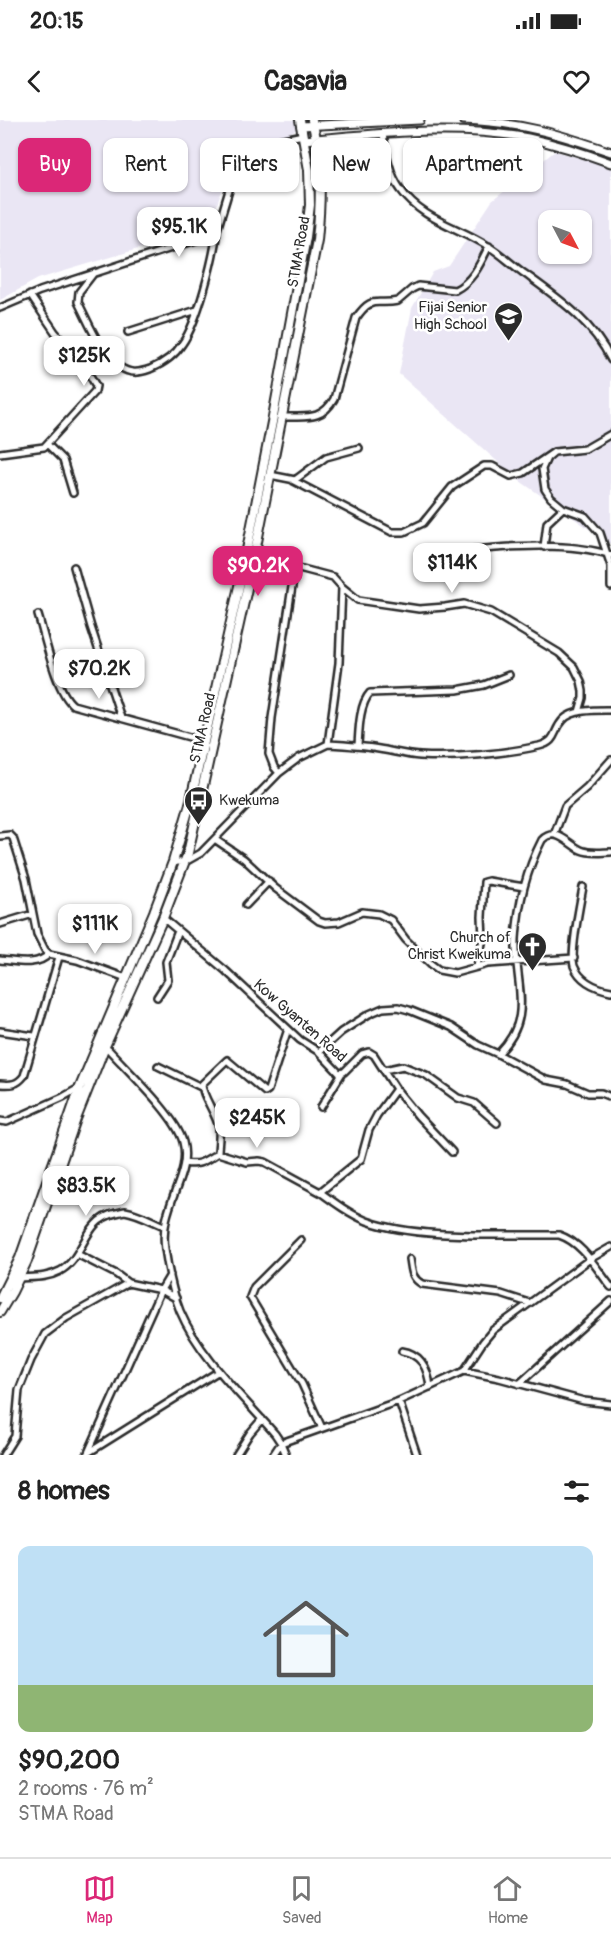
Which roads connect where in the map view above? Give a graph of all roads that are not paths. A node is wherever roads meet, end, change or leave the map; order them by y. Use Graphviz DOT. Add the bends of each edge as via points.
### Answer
graph roads {
  1 [pos="420,120"];
  2 [pos="463,120"];
  3 [pos="511,122"];
  4 [pos="301,123"];
  5 [pos="312,123"];
  6 [pos="381,123"];
  7 [pos="383,134"];
  8 [pos="304,138"];
  9 [pos="316,138"];
  10 [pos="338,138"];
  11 [pos="311,139"];
  12 [pos="611,152"];
  13 [pos="611,163"];
  14 [pos="321,192"];
  15 [pos="217,230"];
  16 [pos="489,246"];
  17 [pos="93,273"];
  18 [pos="30,295"];
  19 [pos="0,308"];
  20 [pos="197,310"];
  21 [pos="128,332"];
  22 [pos="611,360"];
  23 [pos="281,417"];
  24 [pos="611,434"];
  25 [pos="47,444"];
  26 [pos="359,448"];
  27 [pos="554,452"];
  28 [pos="0,453"];
  29 [pos="270,476"];
  30 [pos="292,480"];
  31 [pos="73,493"];
  32 [pos="563,508"];
  33 [pos="544,547"];
  34 [pos="472,550"];
  35 [pos="609,554"];
  36 [pos="254,557"];
  37 [pos="74,567"];
  38 [pos="295,567"];
  39 [pos="342,587"];
  40 [pos="611,587"];
  41 [pos="38,615"];
  42 [pos="509,675"];
  43 [pos="611,710"];
  44 [pos="579,712"];
  45 [pos="122,718"];
  46 [pos="204,741"];
  47 [pos="328,744"];
  48 [pos="357,747"];
  49 [pos="611,760"];
  50 [pos="279,773"];
  51 [pos="554,834"];
  52 [pos="0,836"];
  53 [pos="216,840"];
  54 [pos="611,852"];
  55 [pos="172,862"];
  56 [pos="185,862"];
  57 [pos="269,881"];
  58 [pos="524,887"];
  59 [pos="583,887"];
  60 [pos="246,905"];
  61 [pos="33,914"];
  62 [pos="163,918"];
  63 [pos="0,924"];
  64 [pos="178,931"];
  65 [pos="49,954"];
  66 [pos="59,957"];
  67 [pos="574,957"];
  68 [pos="0,960"];
  69 [pos="518,961"];
  70 [pos="477,966"];
  71 [pos="126,978"];
  72 [pos="611,991"];
  73 [pos="157,997"];
  74 [pos="288,1029"];
  75 [pos="0,1031"];
  76 [pos="34,1036"];
  77 [pos="102,1044"];
  78 [pos="319,1052"];
  79 [pos="498,1054"];
  80 [pos="158,1066"];
  81 [pos="384,1070"];
  82 [pos="342,1073"];
  83 [pos="0,1084"];
  84 [pos="80,1087"];
  85 [pos="201,1087"];
  86 [pos="396,1089"];
  87 [pos="611,1097"];
  88 [pos="321,1107"];
  89 [pos="0,1121"];
  90 [pos="497,1123"];
  91 [pos="218,1152"];
  92 [pos="452,1152"];
  93 [pos="183,1163"];
  94 [pos="320,1192"];
  95 [pos="164,1226"];
  96 [pos="301,1240"];
  97 [pos="611,1247"];
  98 [pos="76,1254"];
  99 [pos="411,1259"];
  100 [pos="590,1259"];
  101 [pos="170,1275"];
  102 [pos="19,1278"];
  103 [pos="128,1283"];
  104 [pos="611,1287"];
  105 [pos="161,1290"];
  106 [pos="0,1298"];
  107 [pos="176,1298"];
  108 [pos="611,1301"];
  109 [pos="529,1304"];
  110 [pos="0,1312"];
  111 [pos="402,1351"];
  112 [pos="219,1371"];
  113 [pos="464,1371"];
  114 [pos="519,1384"];
  115 [pos="430,1387"];
  116 [pos="399,1401"];
  117 [pos="611,1404"];
  118 [pos="262,1419"];
  119 [pos="322,1428"];
  120 [pos="281,1443"];
  121 [pos="87,1454"];
  122 [pos="3,1455"];
  123 [pos="236,1455"];
  124 [pos="273,1455"];
  125 [pos="286,1455"];
  126 [pos="417,1455"];
  1 -- 6 [label="street"];
  2 -- 3 [label="street"];
  3 -- 12 [label="street"];
  4 -- 5 [label="street"];
  4 -- 8 [label="main road, STMA Road"];
  5 -- 6 [label="street"];
  5 -- 9 [label="main road, STMA Road"];
  6 -- 7 [label="street"];
  7 -- 10 [label="street"];
  7 -- 13 [label="street" via="482,133 528,138"];
  7 -- 16 [label="street" via="399,189 412,203"];
  8 -- 11 [label="street"];
  8 -- 15 [label="street" via="279,140 237,164"];
  8 -- 46 [label="main road, STMA Road" via="310,205 306,237 248,544"];
  14 -- 23 [label="main road, STMA Road" via="317,240"];
  15 -- 17 [label="street"];
  15 -- 20 [label="street"];
  16 -- 22 [label="street" via="578,314"];
  16 -- 23 [label="street" via="476,272 455,290 418,286 398,301 374,302 363,309 356,318 328,409 314,416"];
  17 -- 18 [label="street"];
  17 -- 20 [label="street" via="79,292 78,302 110,358 127,371 141,372 165,361 182,344"];
  18 -- 19 [label="street"];
  18 -- 25 [label="street" via="96,386"];
  20 -- 21 [label="street"];
  23 -- 29 [label="main road, STMA Road"];
  24 -- 27 [label="street" via="585,449"];
  25 -- 28 [label="street"];
  25 -- 31 [label="street" via="63,460"];
  26 -- 30 [label="street" via="326,457"];
  27 -- 30 [label="street" via="523,473 511,476 484,466 452,487 423,523 404,532 392,532"];
  27 -- 32 [label="street" via="543,465 543,480 551,498"];
  29 -- 30 [label="street"];
  29 -- 36 [label="main road, STMA Road"];
  32 -- 33 [label="street" via="548,523"];
  32 -- 35 [label="street" via="590,520"];
  33 -- 34 [label="street"];
  33 -- 35 [label="street" via="587,548"];
  35 -- 40 [label="street"];
  36 -- 38 [label="street"];
  36 -- 56 [label="main road, STMA Road"];
  37 -- 45 [label="street"];
  38 -- 39 [label="street" via="328,575"];
  38 -- 50 [label="street" via="269,754"];
  39 -- 44 [label="street" via="362,601 419,609 464,604 491,612 560,653 574,667 584,698"];
  39 -- 47 [label="street" via="339,663"];
  41 -- 45 [label="street" via="66,700"];
  42 -- 48 [label="street" via="458,690 370,693"];
  43 -- 44 [label="street"];
  44 -- 48 [label="street" via="563,719 549,743 526,749 418,756"];
  45 -- 46 [label="street"];
  46 -- 55 [label="main road, STMA Road"];
  47 -- 48 [label="street"];
  47 -- 50 [label="street"];
  49 -- 51 [label="street" via="565,806"];
  50 -- 53 [label="street"];
  51 -- 54 [label="street" via="582,851"];
  51 -- 58 [label="street" via="542,840"];
  52 -- 61 [label="street" via="14,838"];
  53 -- 56 [label="street"];
  53 -- 57 [label="street"];
  55 -- 56 [label="street"];
  55 -- 71 [label="main road, STMA Road"];
  56 -- 62 [label="main road, STMA Road"];
  57 -- 60 [label="street"];
  57 -- 70 [label="street" via="325,923 339,922 362,912 391,920 406,940 439,970 455,973"];
  58 -- 69 [label="street" via="516,942"];
  58 -- 70 [label="street" via="484,882 483,939"];
  59 -- 67 [label="street"];
  61 -- 63 [label="street"];
  61 -- 65 [label="street" via="39,939"];
  62 -- 64 [label="street, Kow Gyanten Road"];
  62 -- 77 [label="main road, STMA Road"];
  64 -- 73 [label="street" via="166,962 168,980"];
  64 -- 74 [label="street, Kow Gyanten Road"];
  65 -- 66 [label="street"];
  65 -- 68 [label="street" via="36,962"];
  66 -- 71 [label="street"];
  66 -- 76 [label="street"];
  67 -- 69 [label="street"];
  67 -- 72 [label="street" via="573,963 583,979"];
  69 -- 70 [label="street"];
  69 -- 79 [label="street" via="519,1021"];
  71 -- 77 [label="main road, STMA Road"];
  74 -- 78 [label="street, Kow Gyanten Road"];
  74 -- 85 [label="street" via="268,1090 262,1091 227,1060"];
  75 -- 76 [label="street"];
  76 -- 83 [label="street" via="24,1076 19,1083"];
  77 -- 84 [label="main road, STMA Road"];
  77 -- 93 [label="street" via="174,1122 182,1140"];
  77 -- 102 [label="main road, STMA Road"];
  78 -- 79 [label="street" via="369,1014 398,1007 451,1027"];
  78 -- 82 [label="street, Kow Gyanten Road"];
  79 -- 87 [label="street" via="546,1080"];
  80 -- 85 [label="street"];
  81 -- 82 [label="street, Kow Gyanten Road" via="369,1052"];
  81 -- 86 [label="street, Kow Gyanten Road"];
  81 -- 90 [label="street" via="403,1066 426,1075 458,1098 474,1103"];
  82 -- 88 [label="street"];
  84 -- 89 [label="street" via="7,1122"];
  84 -- 106 [label="main road, STMA Road" via="27,1240"];
  85 -- 91 [label="street" via="219,1129"];
  86 -- 92 [label="street, Kow Gyanten Road"];
  86 -- 94 [label="street" via="369,1130 361,1159"];
  91 -- 93 [label="street" via="205,1162"];
  91 -- 94 [label="street" via="247,1162 265,1162"];
  93 -- 95 [label="street"];
  94 -- 100 [label="street" via="368,1221 402,1229 449,1234 559,1234"];
  95 -- 98 [label="street" via="124,1211 109,1215 92,1227"];
  95 -- 101 [label="street"];
  96 -- 119 [label="street" via="254,1287 250,1297 302,1384"];
  97 -- 100 [label="street"];
  98 -- 102 [label="street" via="60,1270 43,1277"];
  98 -- 103 [label="street"];
  99 -- 109 [label="street" via="412,1275 422,1284 501,1294"];
  100 -- 104 [label="street"];
  100 -- 109 [label="street"];
  101 -- 105 [label="street"];
  101 -- 107 [label="street"];
  102 -- 110 [label="main road, STMA Road"];
  103 -- 105 [label="street"];
  103 -- 122 [label="street" via="45,1334 19,1390 15,1436"];
  105 -- 107 [label="street"];
  105 -- 121 [label="street"];
  107 -- 112 [label="street" via="196,1340"];
  108 -- 114 [label="street"];
  109 -- 113 [label="street" via="488,1335"];
  111 -- 115 [label="street" via="411,1352 423,1362"];
  112 -- 118 [label="street"];
  112 -- 121 [label="street"];
  113 -- 114 [label="street"];
  113 -- 115 [label="street"];
  114 -- 117 [label="street"];
  115 -- 116 [label="street"];
  116 -- 119 [label="street"];
  116 -- 126 [label="street"];
  118 -- 120 [label="street"];
  118 -- 123 [label="street"];
  119 -- 120 [label="street"];
  120 -- 124 [label="street"];
  120 -- 125 [label="street"];
}
